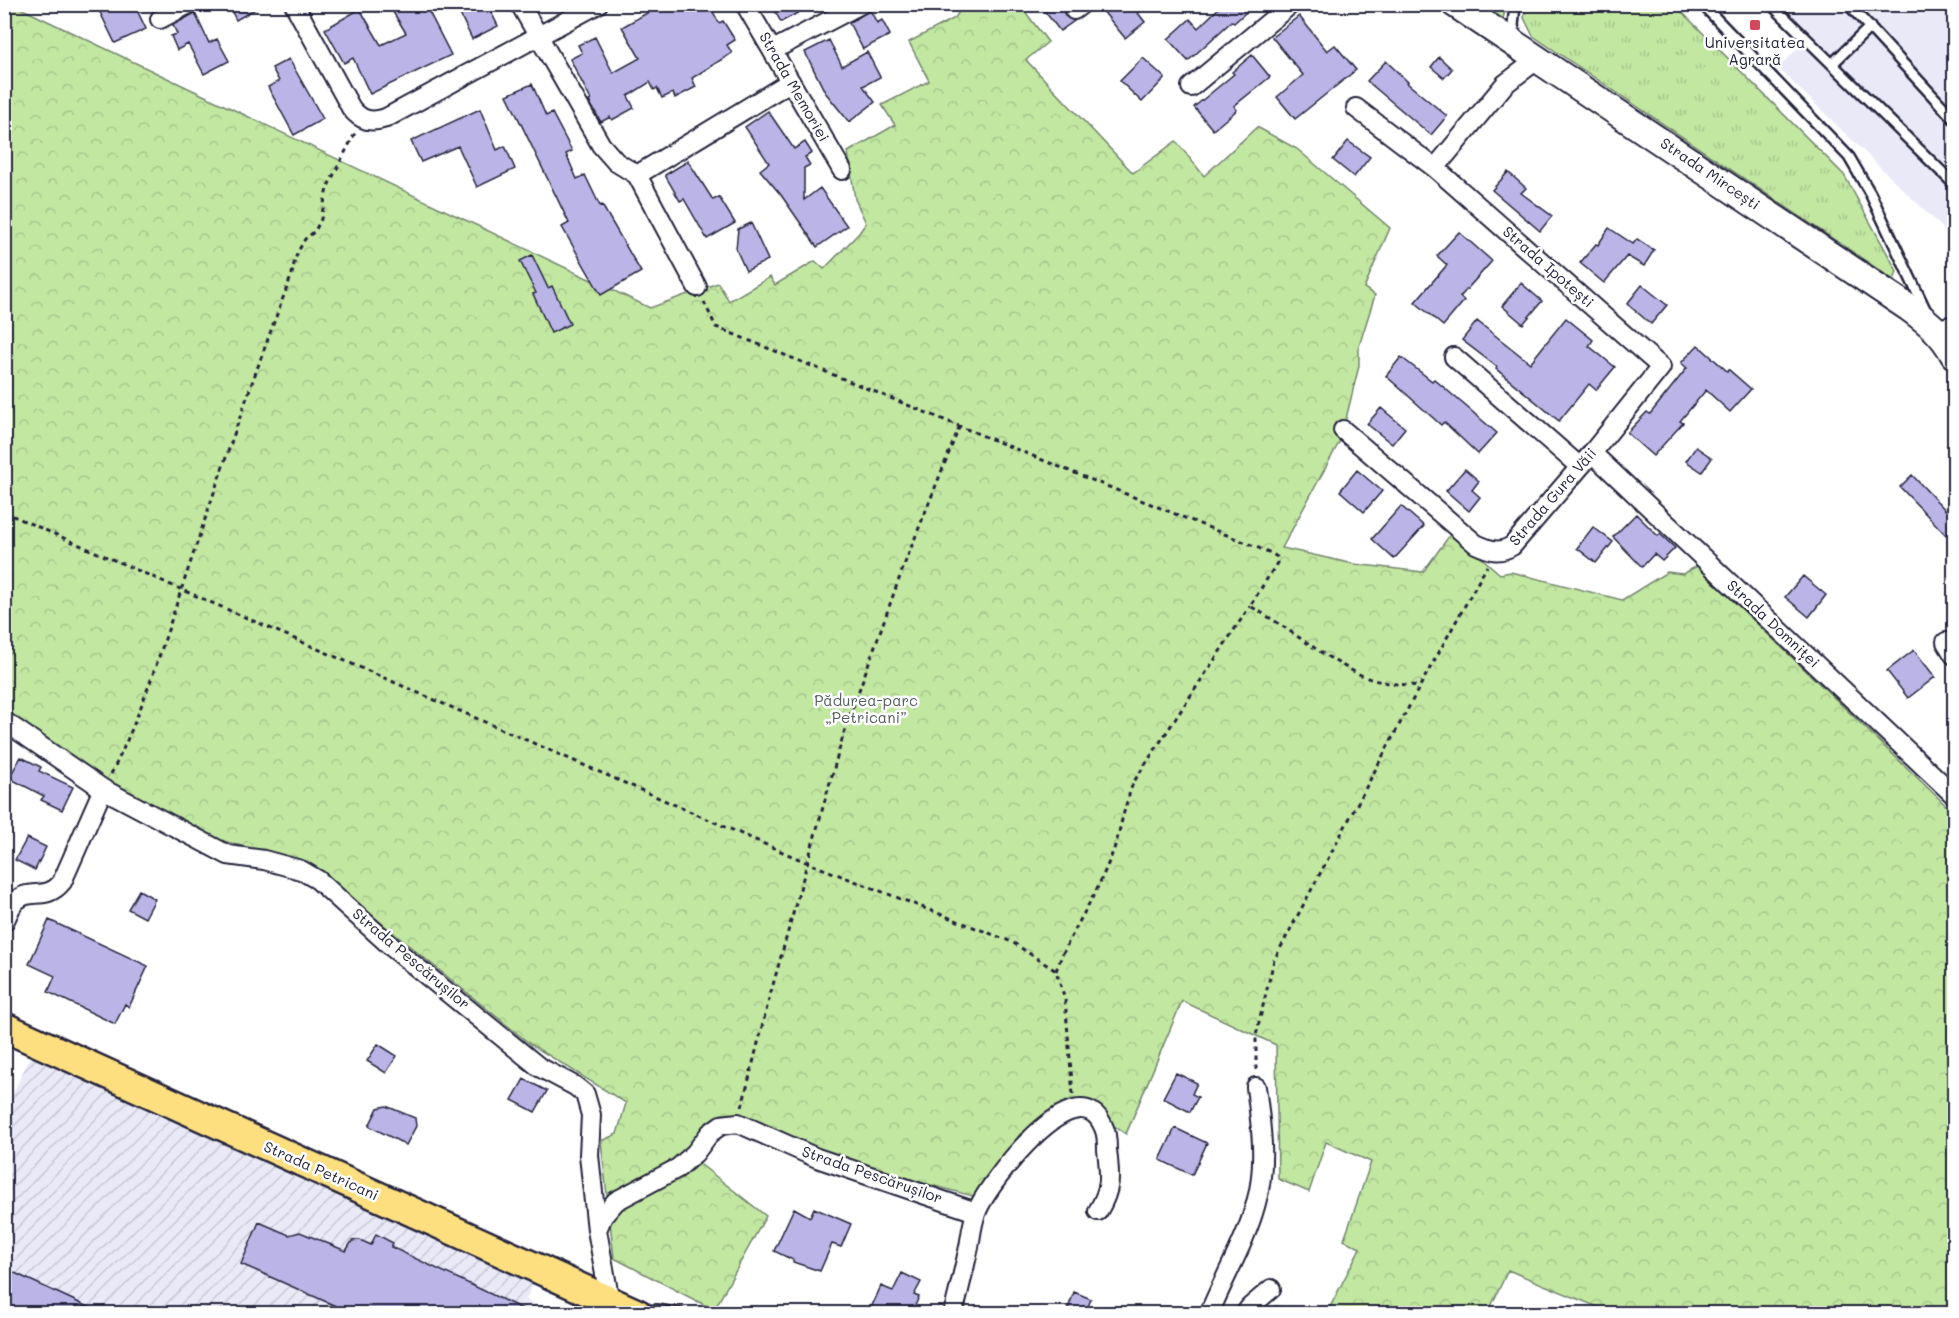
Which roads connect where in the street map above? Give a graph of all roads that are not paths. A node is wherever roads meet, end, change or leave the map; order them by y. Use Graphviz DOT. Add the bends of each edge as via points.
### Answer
graph roads {
  1 [pos="189,4"];
  2 [pos="294,4"];
  3 [pos="520,4"];
  4 [pos="598,4"];
  5 [pos="745,4"];
  6 [pos="861,4"];
  7 [pos="1292,4"];
  8 [pos="1455,4"];
  9 [pos="1515,4"];
  10 [pos="1702,4"];
  11 [pos="1771,4"];
  12 [pos="1848,4"];
  13 [pos="160,19"];
  14 [pos="1870,27"];
  15 [pos="538,38"];
  16 [pos="772,50"];
  17 [pos="1529,53"];
  18 [pos="1833,63"];
  19 [pos="790,82"];
  20 [pos="1191,87"];
  21 [pos="1356,108"];
  22 [pos="1954,119"];
  23 [pos="1435,168"];
  24 [pos="842,170"];
  25 [pos="637,175"];
  26 [pos="1954,184"];
  27 [pos="697,287"];
  28 [pos="1944,323"];
  29 [pos="1954,355"];
  30 [pos="1454,357"];
  31 [pos="1661,366"];
  32 [pos="1343,430"];
  33 [pos="1592,453"];
  34 [pos="1579,466"];
  35 [pos="4,721"];
  36 [pos="103,789"];
  37 [pos="1954,795"];
  38 [pos="4,922"];
  39 [pos="4,1028"];
  40 [pos="1256,1087"];
  41 [pos="1098,1211"];
  42 [pos="976,1212"];
  43 [pos="597,1230"];
  44 [pos="1271,1289"];
  45 [pos="627,1309"];
  46 [pos="681,1314"];
  47 [pos="953,1314"];
  48 [pos="1209,1314"];
  49 [pos="1245,1314"];
  1 -- 13 [label="street"];
  2 -- 15 [label="street" via="351,108 363,119 376,122"];
  3 -- 15 [label="street"];
  4 -- 15 [label="street"];
  5 -- 16 [label="street, Strada Memoriei"];
  6 -- 16 [label="street"];
  7 -- 20 [label="street"];
  8 -- 17 [label="main road, Strada Mircești"];
  9 -- 17 [label="lane" via="1514,26"];
  10 -- 28 [label="lane" via="1849,157"];
  11 -- 18 [label="lane"];
  12 -- 14 [label="lane"];
  14 -- 18 [label="lane"];
  14 -- 22 [label="lane"];
  15 -- 25 [label="street" via="601,145 616,162"];
  16 -- 19 [label="street, Strada Memoriei"];
  17 -- 23 [label="street"];
  17 -- 28 [label="main road, Strada Mircești"];
  18 -- 26 [label="lane"];
  19 -- 24 [label="street, Strada Memoriei"];
  19 -- 25 [label="street"];
  21 -- 23 [label="street, Strada Ipotești"];
  23 -- 31 [label="street, Strada Ipotești"];
  25 -- 27 [label="street"];
  28 -- 29 [label="main road, Strada Mircești"];
  30 -- 34 [label="street"];
  31 -- 33 [label="street, Strada Gura Văii"];
  32 -- 34 [label="street, Strada Gura Văii" via="1476,544 1496,551 1512,546"];
  33 -- 34 [label="street, Strada Gura Văii"];
  33 -- 37 [label="street, Strada Domniței"];
  35 -- 36 [label="street, Strada Pescărușilor"];
  36 -- 38 [label="street" via="62,882 46,894 17,899"];
  36 -- 43 [label="street, Strada Pescărușilor" via="228,855 301,870 318,880 393,948 539,1067 585,1094 591,1115 589,1155"];
  39 -- 45 [label="main road, Strada Petricani"];
  40 -- 48 [label="street" via="1262,1143 1259,1191"];
  41 -- 42 [label="street" via="1107,1196 1111,1176 1105,1130 1092,1113 1075,1108 1061,1113 1029,1139 996,1179"];
  42 -- 43 [label="street, Strada Pescărușilor" via="817,1158 738,1123 721,1125 678,1168 616,1201"];
  42 -- 47 [label="street"];
  43 -- 45 [label="street, Strada Pescărușilor"];
  44 -- 49 [label="street"];
  45 -- 46 [label="lane"];
}
